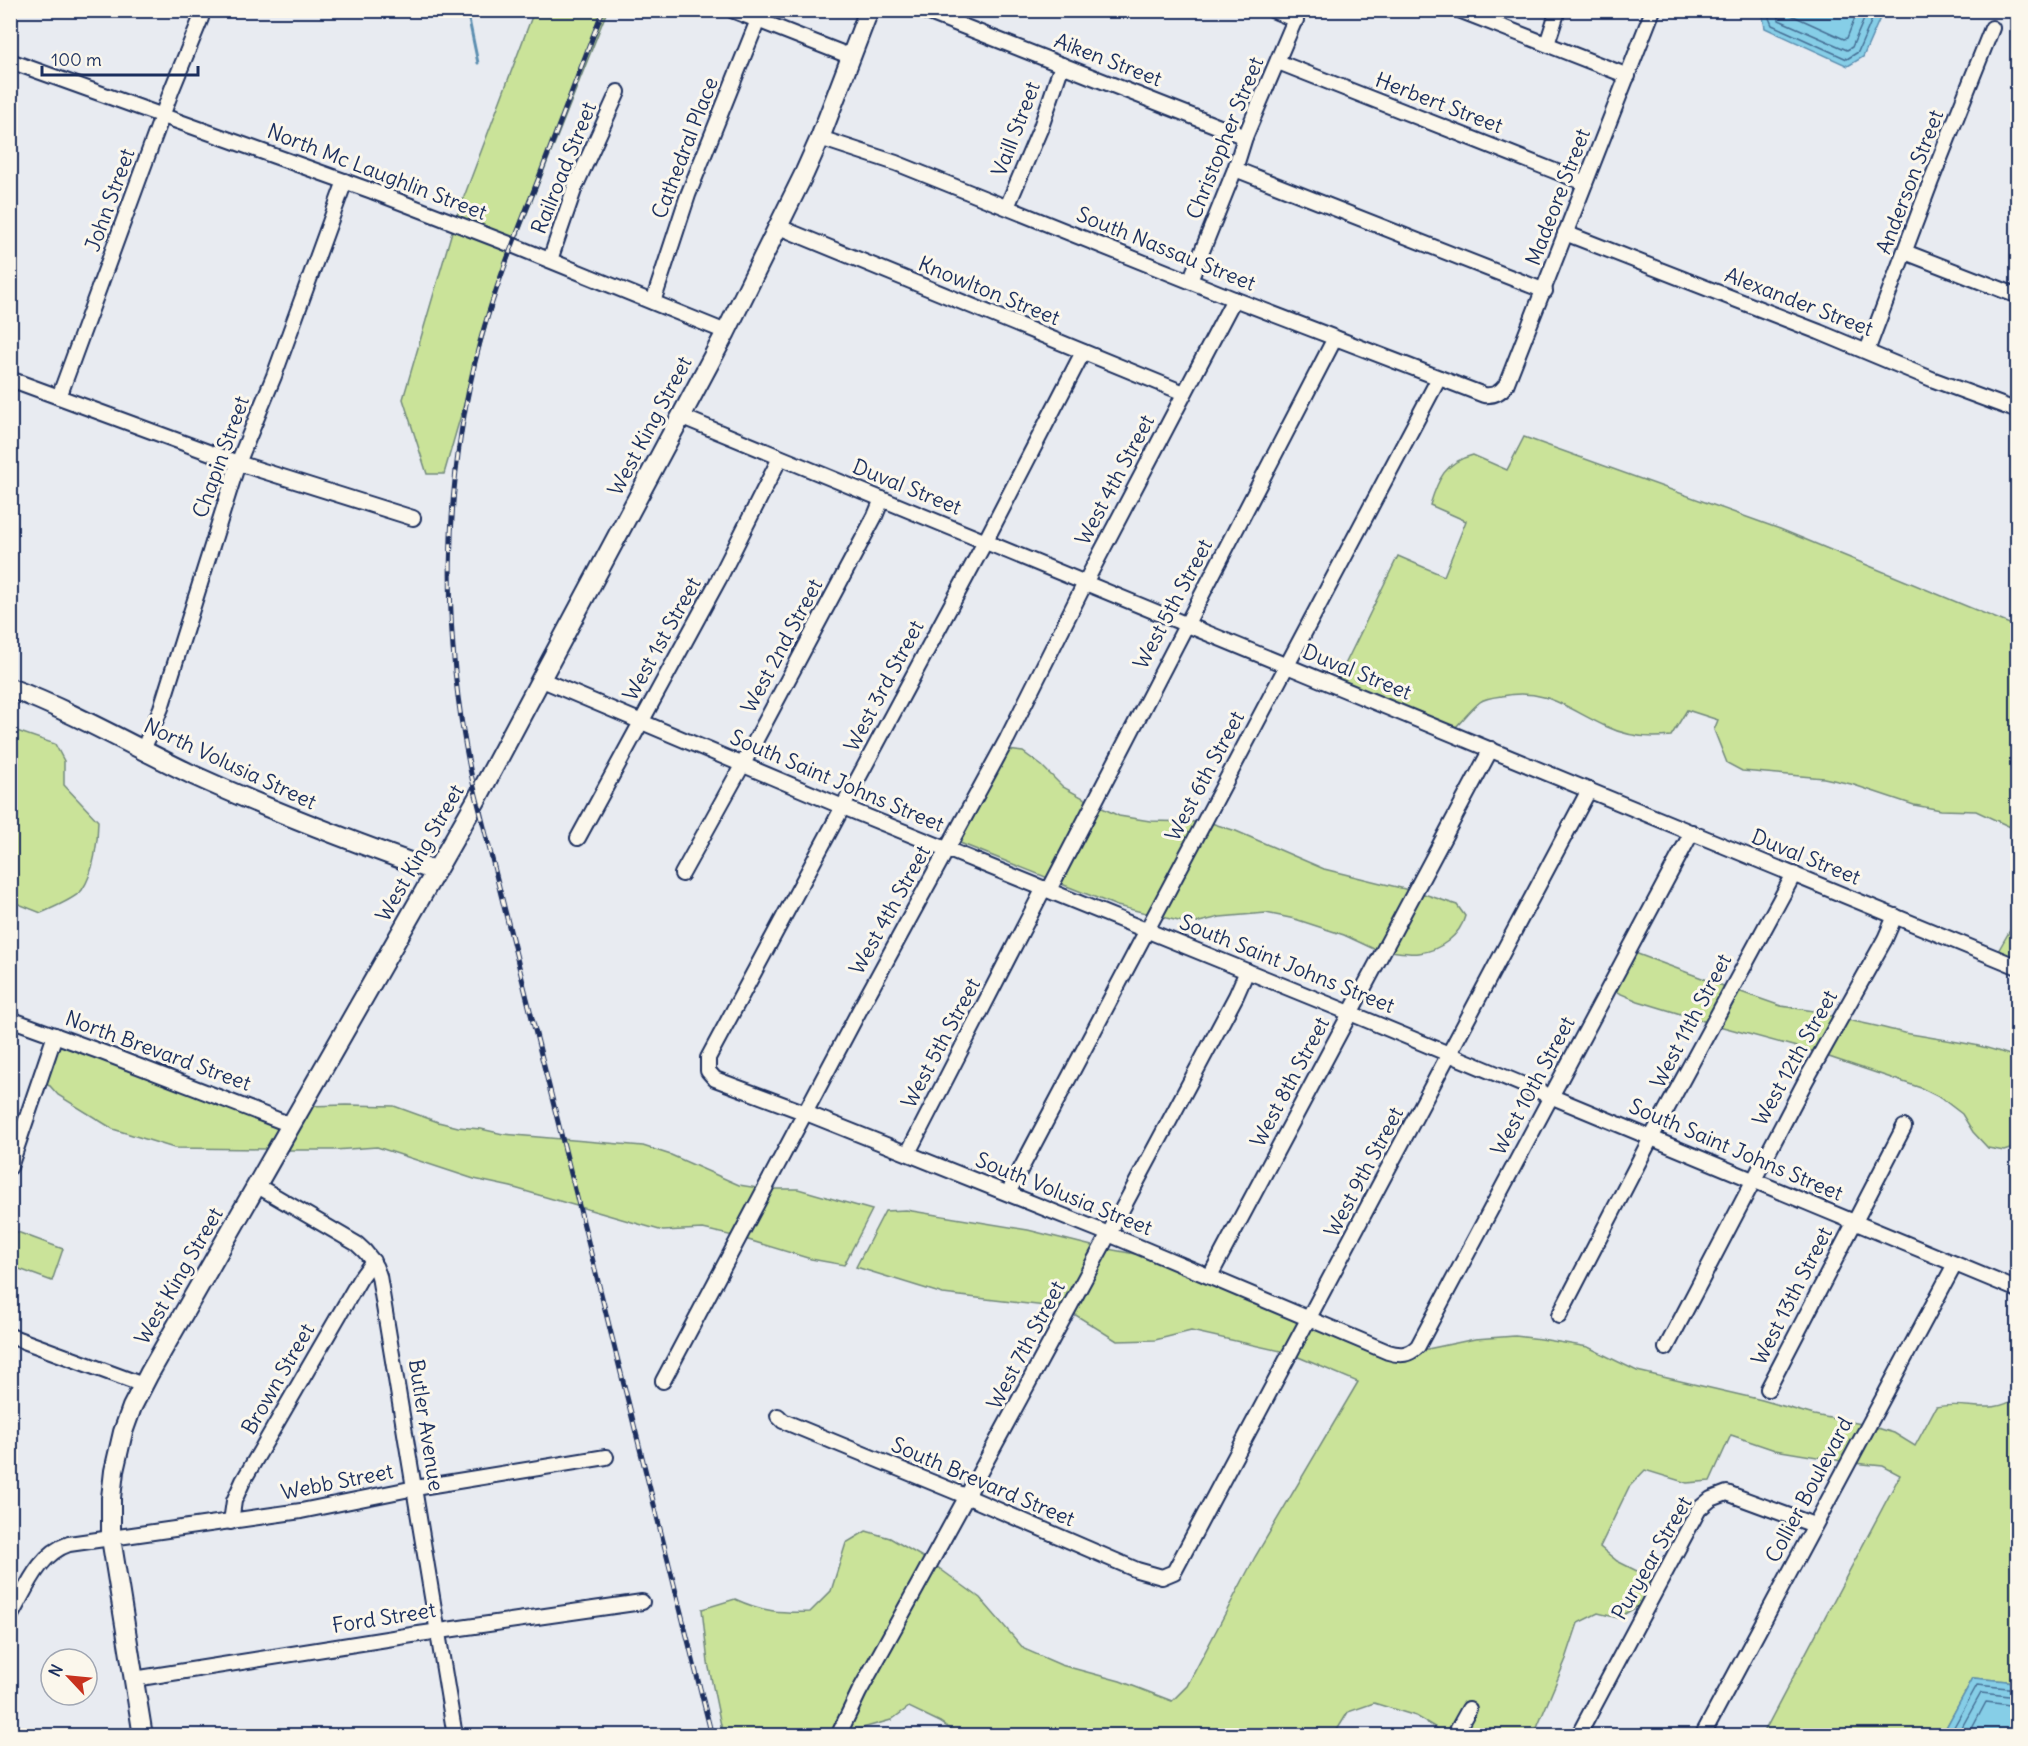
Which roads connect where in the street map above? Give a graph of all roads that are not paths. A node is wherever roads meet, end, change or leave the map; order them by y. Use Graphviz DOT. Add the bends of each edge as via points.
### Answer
graph roads {
  1 [pos="732,10"];
  2 [pos="870,10"];
  3 [pos="922,10"];
  4 [pos="1272,10"];
  5 [pos="1459,10"];
  6 [pos="1558,10"];
  7 [pos="1653,10"];
  8 [pos="1298,15"];
  9 [pos="760,16"];
  10 [pos="201,18"];
  11 [pos="1992,28"];
  12 [pos="1546,44"];
  13 [pos="852,57"];
  14 [pos="10,62"];
  15 [pos="1278,62"];
  16 [pos="1062,65"];
  17 [pos="1628,76"];
  18 [pos="618,92"];
  19 [pos="163,117"];
  20 [pos="1245,137"];
  21 [pos="820,138"];
  22 [pos="1235,169"];
  23 [pos="345,181"];
  24 [pos="1585,183"];
  25 [pos="1007,207"];
  26 [pos="779,227"];
  27 [pos="1565,233"];
  28 [pos="1905,252"];
  29 [pos="550,260"];
  30 [pos="1190,281"];
  31 [pos="1545,291"];
  32 [pos="2018,296"];
  33 [pos="1234,299"];
  34 [pos="653,302"];
  35 [pos="726,332"];
  36 [pos="1335,338"];
  37 [pos="1868,351"];
  38 [pos="1083,352"];
  39 [pos="1439,378"];
  40 [pos="10,379"];
  41 [pos="1184,393"];
  42 [pos="1496,394"];
  43 [pos="59,397"];
  44 [pos="2018,411"];
  45 [pos="680,416"];
  46 [pos="780,458"];
  47 [pos="238,463"];
  48 [pos="882,499"];
  49 [pos="413,518"];
  50 [pos="985,542"];
  51 [pos="1085,583"];
  52 [pos="1186,625"];
  53 [pos="1287,667"];
  54 [pos="540,679"];
  55 [pos="10,688"];
  56 [pos="641,721"];
  57 [pos="1491,749"];
  58 [pos="143,750"];
  59 [pos="743,764"];
  60 [pos="1589,790"];
  61 [pos="843,807"];
  62 [pos="1692,832"];
  63 [pos="578,838"];
  64 [pos="947,850"];
  65 [pos="435,871"];
  66 [pos="682,874"];
  67 [pos="1794,874"];
  68 [pos="1046,889"];
  69 [pos="1895,916"];
  70 [pos="1148,930"];
  71 [pos="2018,967"];
  72 [pos="1247,971"];
  73 [pos="1350,1013"];
  74 [pos="10,1019"];
  75 [pos="55,1035"];
  76 [pos="1450,1054"];
  77 [pos="708,1071"];
  78 [pos="1551,1096"];
  79 [pos="806,1113"];
  80 [pos="291,1125"];
  81 [pos="1904,1127"];
  82 [pos="1651,1138"];
  83 [pos="908,1153"];
  84 [pos="10,1167"];
  85 [pos="1753,1180"];
  86 [pos="256,1185"];
  87 [pos="1008,1193"];
  88 [pos="1854,1222"];
  89 [pos="1109,1235"];
  90 [pos="373,1261"];
  91 [pos="1955,1264"];
  92 [pos="1210,1276"];
  93 [pos="2018,1290"];
  94 [pos="1559,1316"];
  95 [pos="1309,1318"];
  96 [pos="10,1336"];
  97 [pos="1666,1348"];
  98 [pos="1406,1354"];
  99 [pos="663,1381"];
  100 [pos="143,1385"];
  101 [pos="1768,1389"];
  102 [pos="778,1416"];
  103 [pos="606,1457"];
  104 [pos="415,1488"];
  105 [pos="968,1497"];
  106 [pos="231,1522"];
  107 [pos="1814,1525"];
  108 [pos="111,1538"];
  109 [pos="1174,1572"];
  110 [pos="642,1602"];
  111 [pos="10,1617"];
  112 [pos="438,1631"];
  113 [pos="134,1679"];
  114 [pos="1468,1709"];
  115 [pos="143,1736"];
  116 [pos="455,1736"];
  117 [pos="838,1736"];
  118 [pos="1454,1736"];
  119 [pos="1578,1736"];
  120 [pos="1701,1736"];
  1 -- 9 [label="street"];
  2 -- 13 [label="main road, West King Street"];
  3 -- 16 [label="street, Aiken Street"];
  4 -- 8 [label="street"];
  5 -- 12 [label="street"];
  6 -- 12 [label="street"];
  7 -- 17 [label="street, Madeore Street"];
  8 -- 15 [label="street, Christopher Street"];
  9 -- 13 [label="street"];
  9 -- 34 [label="street, Cathedral Place" via="685,204"];
  10 -- 19 [label="street, John Street"];
  11 -- 28 [label="street, Anderson Street"];
  12 -- 17 [label="street"];
  13 -- 21 [label="main road, West King Street"];
  14 -- 19 [label="street, North Mc Laughlin Street"];
  15 -- 20 [label="street, Christopher Street"];
  15 -- 24 [label="street, Herbert Street"];
  16 -- 20 [label="street, Aiken Street"];
  16 -- 25 [label="street, Vaill Street"];
  17 -- 24 [label="street, Madeore Street"];
  18 -- 29 [label="street, Railroad Street" via="575,187"];
  19 -- 23 [label="street, North Mc Laughlin Street"];
  19 -- 43 [label="street, John Street"];
  20 -- 22 [label="street, Christopher Street"];
  21 -- 25 [label="street, South Nassau Street" via="886,159"];
  21 -- 26 [label="main road, West King Street"];
  22 -- 30 [label="street, Christopher Street"];
  22 -- 31 [label="street"];
  23 -- 29 [label="street, North Mc Laughlin Street"];
  23 -- 47 [label="street, Chapin Street"];
  24 -- 27 [label="street, Madeore Street"];
  25 -- 30 [label="street, South Nassau Street"];
  26 -- 35 [label="main road, West King Street"];
  26 -- 38 [label="street, Knowlton Street"];
  27 -- 31 [label="street, Madeore Street"];
  27 -- 37 [label="street, Alexander Street"];
  28 -- 32 [label="street"];
  28 -- 37 [label="street, Anderson Street"];
  29 -- 34 [label="street, North Mc Laughlin Street"];
  30 -- 33 [label="street, South Nassau Street"];
  31 -- 42 [label="street, Madeore Street" via="1506,385"];
  33 -- 36 [label="street, South Nassau Street"];
  33 -- 41 [label="street, West 4th Street"];
  34 -- 35 [label="street, North Mc Laughlin Street"];
  35 -- 45 [label="main road, West King Street"];
  36 -- 39 [label="street, South Nassau Street"];
  36 -- 52 [label="street, West 5th Street"];
  37 -- 44 [label="street, Alexander Street"];
  38 -- 41 [label="street, Knowlton Street"];
  38 -- 50 [label="street, West 3rd Street"];
  39 -- 42 [label="street, South Nassau Street" via="1484,395"];
  39 -- 53 [label="street, West 6th Street"];
  40 -- 43 [label="street"];
  41 -- 51 [label="street, West 4th Street"];
  43 -- 47 [label="street"];
  45 -- 46 [label="street, Duval Street"];
  45 -- 54 [label="main road, West King Street"];
  46 -- 48 [label="street, Duval Street"];
  46 -- 56 [label="street, West 1st Street"];
  47 -- 49 [label="street"];
  47 -- 58 [label="street, Chapin Street" via="161,708"];
  48 -- 50 [label="street, Duval Street"];
  48 -- 59 [label="street, West 2nd Street"];
  50 -- 51 [label="street, Duval Street"];
  50 -- 61 [label="street, West 3rd Street"];
  51 -- 52 [label="street, Duval Street"];
  51 -- 64 [label="street, West 4th Street"];
  52 -- 53 [label="street, Duval Street"];
  52 -- 68 [label="street, West 5th Street"];
  53 -- 57 [label="street, Duval Street"];
  53 -- 70 [label="street, West 6th Street"];
  54 -- 56 [label="street, South Saint Johns Street"];
  54 -- 65 [label="main road, West King Street"];
  55 -- 58 [label="main road, North Volusia Street"];
  56 -- 59 [label="street, South Saint Johns Street"];
  56 -- 63 [label="street, West 1st Street"];
  57 -- 60 [label="street, Duval Street"];
  57 -- 73 [label="street, West 8th Street"];
  58 -- 65 [label="main road, North Volusia Street" via="330,834"];
  59 -- 61 [label="street, South Saint Johns Street"];
  59 -- 66 [label="street, West 2nd Street"];
  60 -- 62 [label="street, Duval Street"];
  60 -- 76 [label="street, West 9th Street"];
  61 -- 64 [label="street, South Saint Johns Street"];
  61 -- 77 [label="street, West 3rd Street" via="708,1058"];
  62 -- 67 [label="street, Duval Street"];
  62 -- 78 [label="street, West 10th Street"];
  64 -- 68 [label="street, South Saint Johns Street"];
  64 -- 79 [label="street, West 4th Street"];
  65 -- 80 [label="main road, West King Street"];
  67 -- 69 [label="street, Duval Street"];
  67 -- 82 [label="street, West 11th Street"];
  68 -- 70 [label="street, South Saint Johns Street"];
  68 -- 83 [label="street, West 5th Street"];
  69 -- 71 [label="street, Duval Street"];
  69 -- 85 [label="street, West 12th Street"];
  70 -- 72 [label="street, South Saint Johns Street"];
  70 -- 87 [label="street, West 6th Street"];
  72 -- 73 [label="street, South Saint Johns Street"];
  72 -- 89 [label="street, West 7th Street"];
  73 -- 76 [label="street, South Saint Johns Street"];
  73 -- 92 [label="street, West 8th Street"];
  74 -- 75 [label="street, North Brevard Street"];
  75 -- 80 [label="street, North Brevard Street"];
  75 -- 84 [label="street"];
  76 -- 78 [label="street, South Saint Johns Street"];
  76 -- 95 [label="street, West 9th Street"];
  77 -- 79 [label="street, South Volusia Street" via="715,1079"];
  78 -- 82 [label="street, South Saint Johns Street"];
  78 -- 98 [label="street, West 10th Street" via="1418,1346"];
  79 -- 83 [label="street, South Volusia Street"];
  79 -- 99 [label="street, West 4th Street"];
  80 -- 86 [label="main road, West King Street"];
  81 -- 88 [label="street, West 13th Street"];
  82 -- 85 [label="street, South Saint Johns Street"];
  82 -- 94 [label="street, West 11th Street"];
  83 -- 87 [label="street, South Volusia Street"];
  85 -- 88 [label="street, South Saint Johns Street"];
  85 -- 97 [label="street, West 12th Street"];
  86 -- 90 [label="street, Butler Avenue" via="357,1244"];
  86 -- 100 [label="main road, West King Street"];
  87 -- 89 [label="street, South Volusia Street"];
  88 -- 91 [label="street, South Saint Johns Street"];
  88 -- 101 [label="street, West 13th Street"];
  89 -- 92 [label="street, South Volusia Street"];
  89 -- 105 [label="street, West 7th Street"];
  90 -- 104 [label="street, Butler Avenue" via="380,1276"];
  90 -- 106 [label="street, Brown Street" via="243,1481 234,1501"];
  91 -- 93 [label="street, South Saint Johns Street"];
  91 -- 107 [label="street, Collier Boulevard"];
  92 -- 95 [label="street, South Volusia Street"];
  95 -- 98 [label="street, South Volusia Street" via="1388,1352"];
  95 -- 109 [label="street, West 9th Street"];
  96 -- 100 [label="street"];
  100 -- 108 [label="main road, West King Street" via="116,1458"];
  102 -- 105 [label="street, South Brevard Street"];
  103 -- 104 [label="street, Webb Street"];
  104 -- 106 [label="street, Webb Street"];
  104 -- 112 [label="street, Butler Avenue"];
  105 -- 109 [label="street, South Brevard Street" via="1137,1570 1162,1577"];
  105 -- 117 [label="street, West 7th Street"];
  106 -- 108 [label="street, Webb Street"];
  107 -- 119 [label="street, Puryear Street" via="1727,1493 1699,1509"];
  107 -- 120 [label="street, Collier Boulevard"];
  108 -- 111 [label="street, Webb Street" via="69,1544 51,1552"];
  108 -- 113 [label="main road, West King Street"];
  110 -- 112 [label="street, Ford Street"];
  112 -- 113 [label="street, Ford Street"];
  112 -- 116 [label="street, Butler Avenue"];
  113 -- 115 [label="main road, West King Street"];
  114 -- 118 [label="street"];
}
